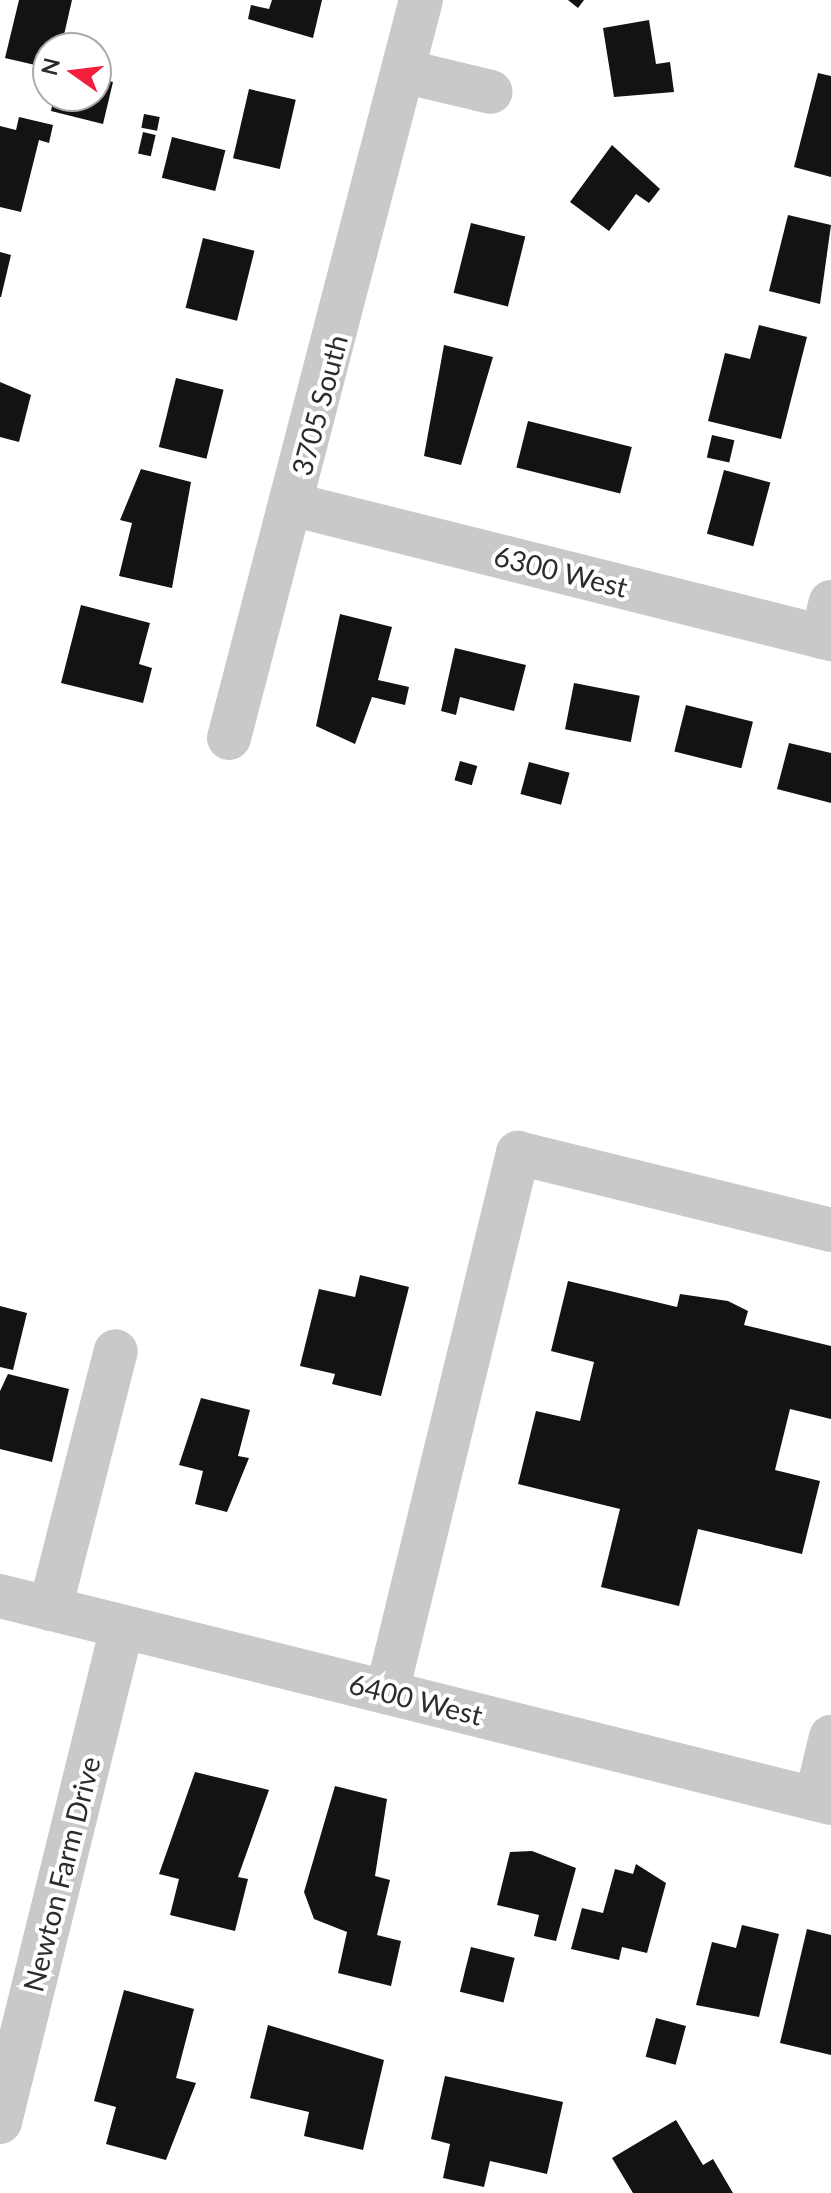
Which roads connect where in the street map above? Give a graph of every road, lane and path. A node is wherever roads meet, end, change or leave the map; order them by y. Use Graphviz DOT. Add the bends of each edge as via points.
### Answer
graph roads {
  1 [pos="421,0"];
  2 [pos="403,71"];
  3 [pos="491,92"];
  4 [pos="291,504"];
  5 [pos="828,626"];
  6 [pos="229,738"];
  7 [pos="831,1230"];
  8 [pos="116,1351"];
  9 [pos="0,1596"];
  10 [pos="50,1609"];
  11 [pos="122,1627"];
  12 [pos="387,1692"];
  13 [pos="831,1737"];
  14 [pos="823,1801"];
  15 [pos="0,2122"];
  1 -- 2 [label="street, 3705 South"];
  2 -- 3 [label="street"];
  2 -- 4 [label="street, 3705 South"];
  4 -- 5 [label="street, 6300 West"];
  4 -- 6 [label="street, 3705 South"];
  7 -- 12 [label="street" via="518,1153"];
  8 -- 10 [label="street"];
  9 -- 10 [label="street, 6400 West"];
  10 -- 11 [label="street, 6400 West"];
  11 -- 12 [label="street, 6400 West"];
  11 -- 15 [label="street, Newton Farm Drive"];
  12 -- 14 [label="street, 6400 West"];
  13 -- 14 [label="street"];
}
